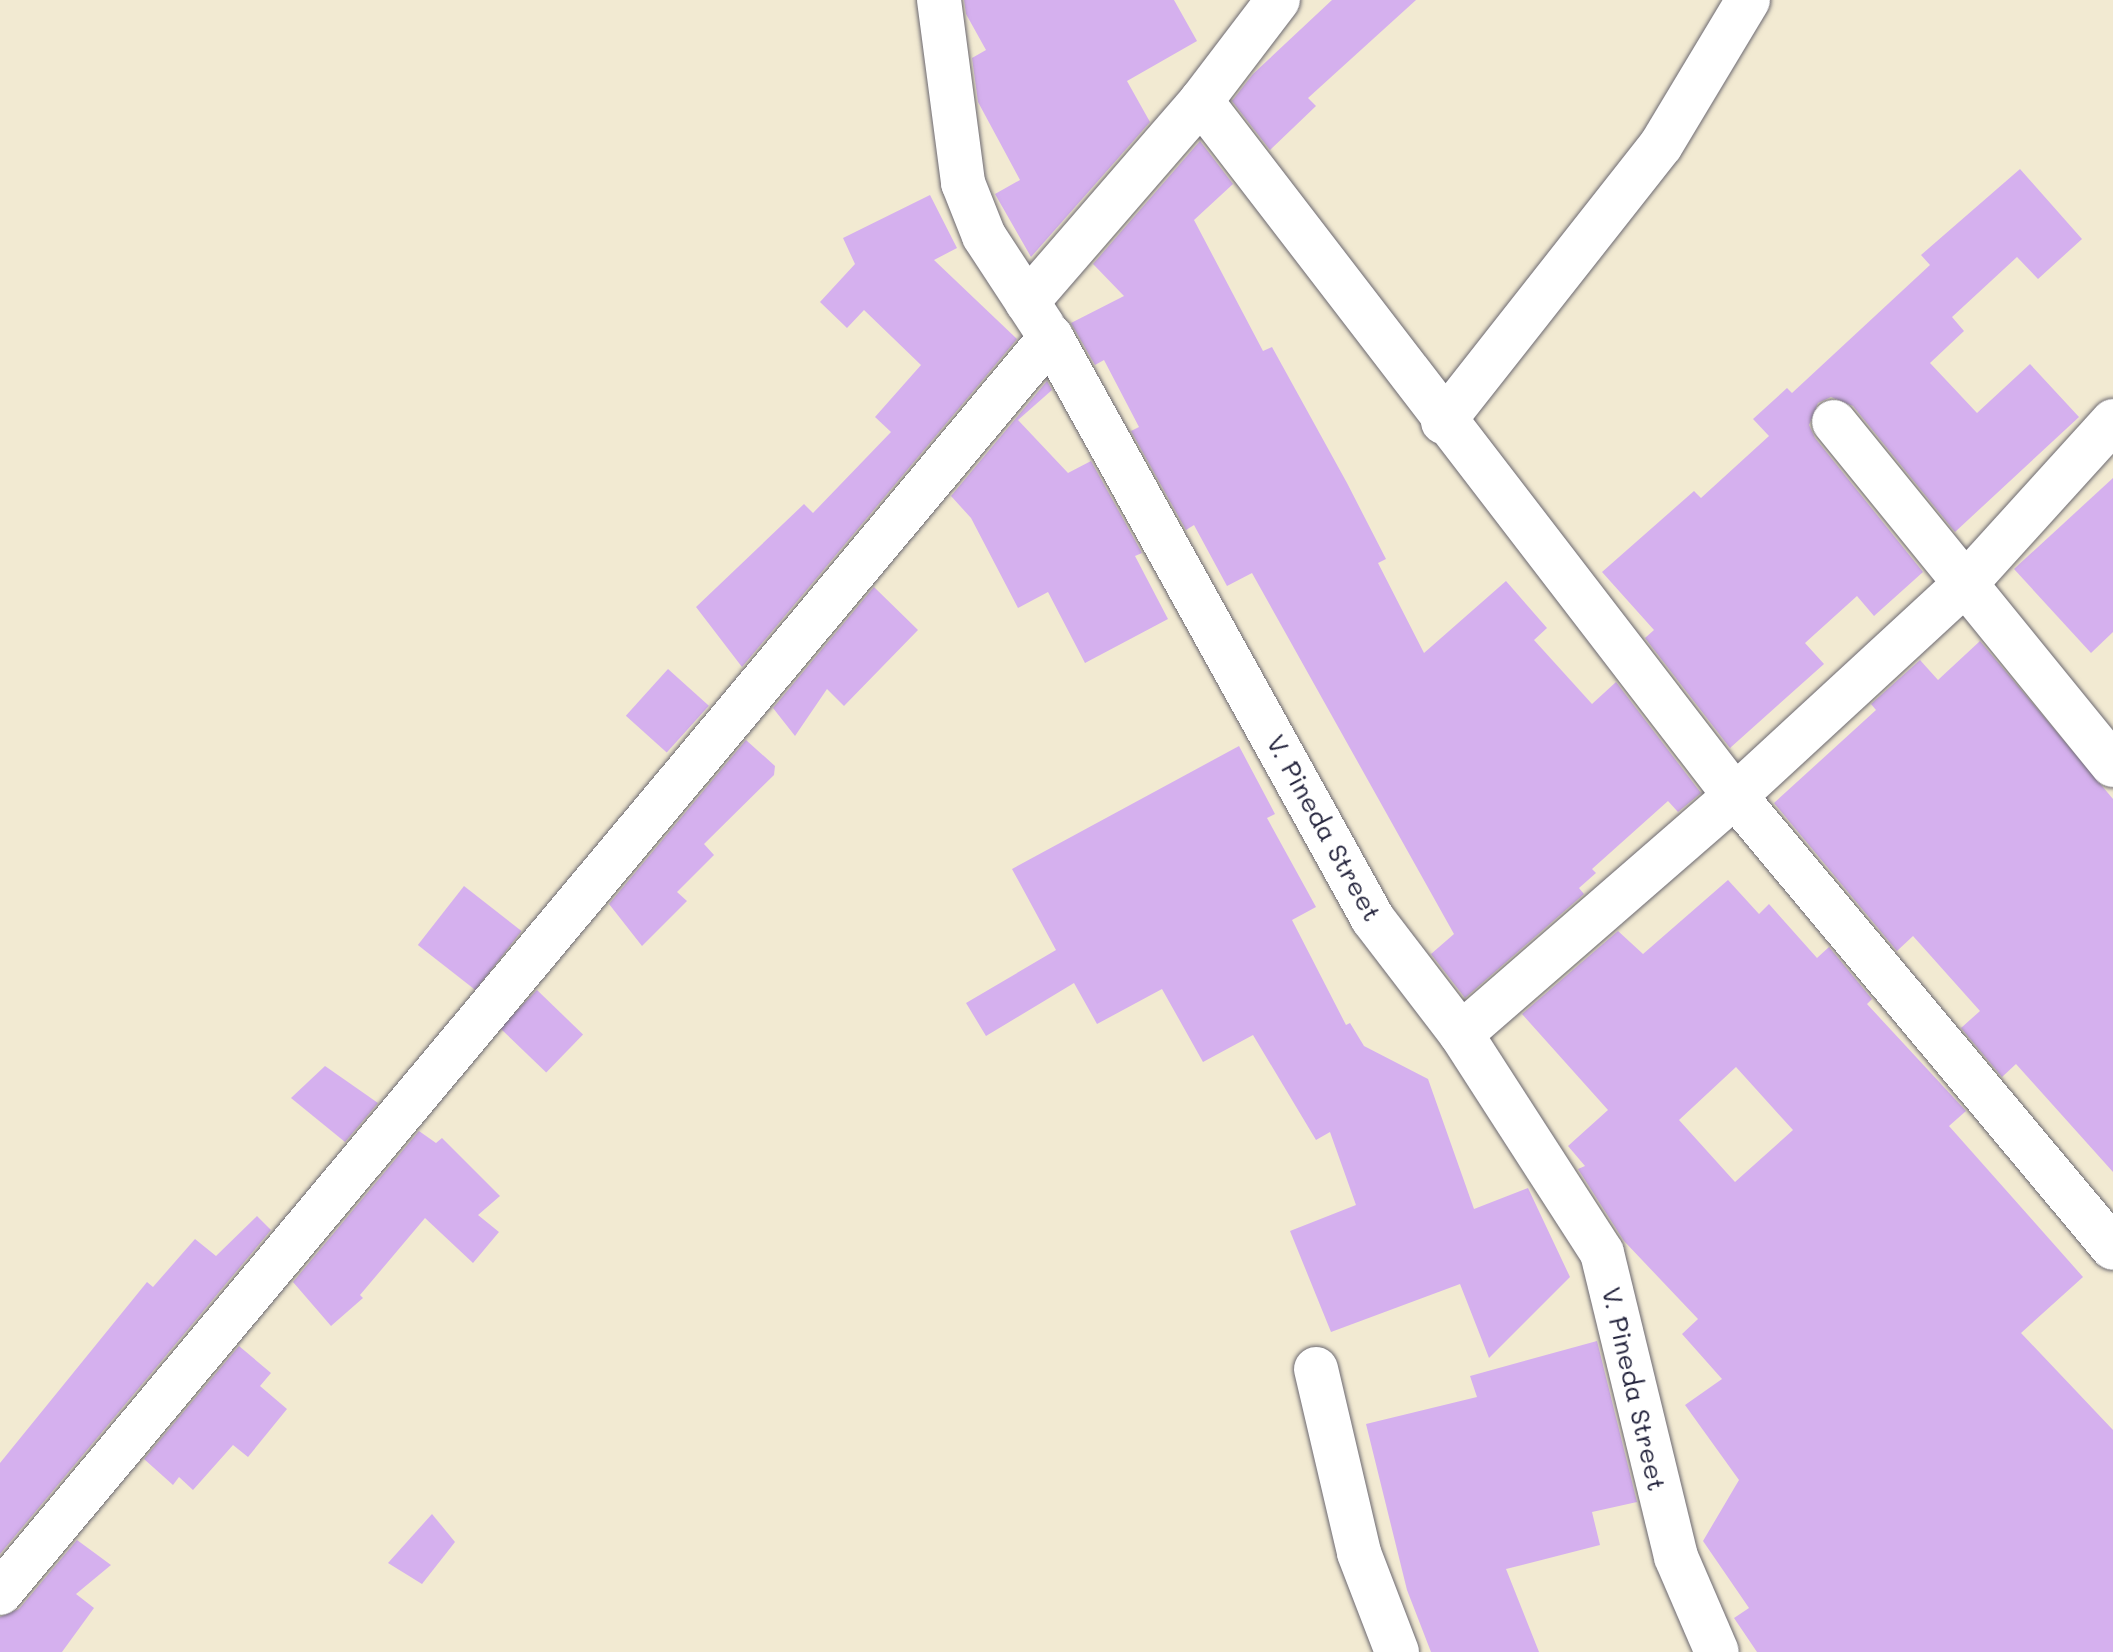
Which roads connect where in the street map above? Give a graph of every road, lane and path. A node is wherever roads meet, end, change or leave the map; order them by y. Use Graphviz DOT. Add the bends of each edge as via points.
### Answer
graph roads {
  1 [pos="939,0"];
  2 [pos="1278,0"];
  3 [pos="1748,0"];
  4 [pos="1201,101"];
  5 [pos="1039,320"];
  6 [pos="2113,421"];
  7 [pos="1443,422"];
  8 [pos="1834,422"];
  9 [pos="1968,581"];
  10 [pos="2113,765"];
  11 [pos="1735,796"];
  12 [pos="1461,1034"];
  13 [pos="2113,1248"];
  14 [pos="1316,1369"];
  15 [pos="0,1593"];
  16 [pos="1397,1652"];
  17 [pos="1717,1652"];
  1 -- 5 [label="street, V. Pineda Street" via="963,183 984,236"];
  2 -- 4 [label="street"];
  3 -- 7 [label="street" via="1661,145"];
  4 -- 5 [label="street"];
  4 -- 7 [label="street"];
  5 -- 12 [label="street, V. Pineda Street" via="1373,919"];
  5 -- 15 [label="street"];
  6 -- 9 [label="street"];
  7 -- 11 [label="street"];
  8 -- 9 [label="street"];
  9 -- 10 [label="street"];
  9 -- 11 [label="street"];
  11 -- 12 [label="street"];
  11 -- 13 [label="street"];
  12 -- 17 [label="street, V. Pineda Street" via="1602,1253 1668,1530"];
  14 -- 16 [label="street" via="1359,1553"];
}
